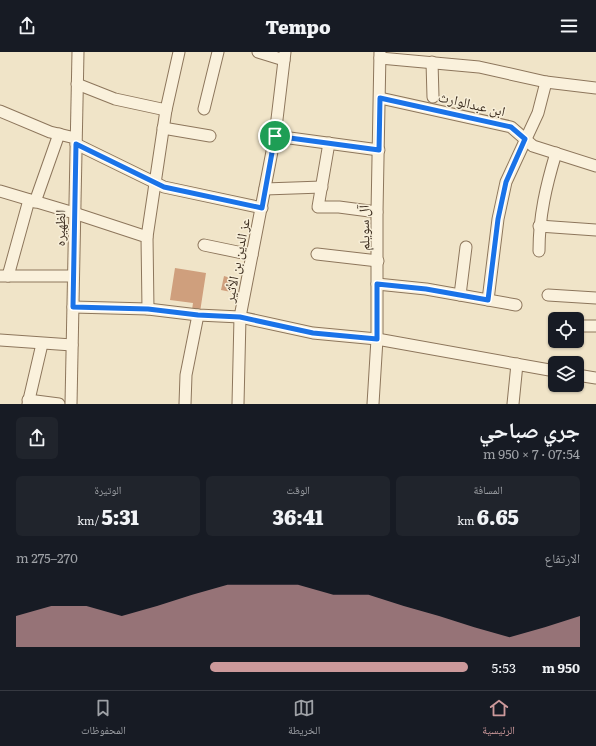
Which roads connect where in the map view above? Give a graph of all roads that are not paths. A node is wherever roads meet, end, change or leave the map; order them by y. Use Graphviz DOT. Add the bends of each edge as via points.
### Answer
graph roads {
  1 [pos="78,52"];
  2 [pos="179,52"];
  3 [pos="218,52"];
  4 [pos="258,52"];
  5 [pos="380,55"];
  6 [pos="285,56"];
  7 [pos="432,62"];
  8 [pos="546,82"];
  9 [pos="77,84"];
  10 [pos="596,88"];
  11 [pos="432,97"];
  12 [pos="380,98"];
  13 [pos="204,109"];
  14 [pos="166,110"];
  15 [pos="0,111"];
  16 [pos="163,128"];
  17 [pos="59,134"];
  18 [pos="210,136"];
  19 [pos="275,136"];
  20 [pos="525,139"];
  21 [pos="76,141"];
  22 [pos="329,143"];
  23 [pos="379,150"];
  24 [pos="556,153"];
  25 [pos="596,166"];
  26 [pos="154,182"];
  27 [pos="322,187"];
  28 [pos="265,189"];
  29 [pos="0,191"];
  30 [pos="32,201"];
  31 [pos="262,208"];
  32 [pos="377,212"];
  33 [pos="74,213"];
  34 [pos="539,226"];
  35 [pos="596,230"];
  36 [pos="147,237"];
  37 [pos="204,245"];
  38 [pos="466,247"];
  39 [pos="539,251"];
  40 [pos="317,254"];
  41 [pos="252,255"];
  42 [pos="378,261"];
  43 [pos="4,276"];
  44 [pos="73,276"];
  45 [pos="377,284"];
  46 [pos="460,295"];
  47 [pos="548,295"];
  48 [pos="596,298"];
  49 [pos="488,300"];
  50 [pos="516,305"];
  51 [pos="73,307"];
  52 [pos="148,309"];
  53 [pos="198,315"];
  54 [pos="240,317"];
  55 [pos="584,326"];
  56 [pos="596,326"];
  57 [pos="377,339"];
  58 [pos="0,340"];
  59 [pos="42,344"];
  60 [pos="72,345"];
  61 [pos="517,364"];
  62 [pos="548,370"];
  63 [pos="584,376"];
  64 [pos="596,378"];
  65 [pos="28,402"];
  66 [pos="59,404"];
  67 [pos="71,404"];
  68 [pos="185,404"];
  69 [pos="238,404"];
  70 [pos="373,404"];
  71 [pos="514,404"];
  1 -- 9 [label="street, الظهيره"];
  2 -- 14 [label="street"];
  3 -- 13 [label="street"];
  4 -- 6 [label="street"];
  5 -- 7 [label="street"];
  5 -- 12 [label="street, آل سويلم"];
  6 -- 19 [label="street, عز الدين بن الأثير"];
  7 -- 8 [label="street" via="479,67"];
  7 -- 11 [label="street"];
  8 -- 10 [label="street"];
  8 -- 20 [label="street" via="538,113"];
  9 -- 14 [label="street" via="115,99"];
  9 -- 21 [label="street, الظهيره"];
  12 -- 20 [label="street, ابن عبدالوارث" via="511,127"];
  12 -- 23 [label="street, آل سويلم"];
  14 -- 16 [label="street"];
  15 -- 17 [label="street"];
  16 -- 18 [label="street"];
  16 -- 26 [label="street"];
  17 -- 21 [label="street"];
  17 -- 30 [label="street"];
  19 -- 22 [label="street"];
  19 -- 28 [label="street, عز الدين بن الأثير"];
  20 -- 24 [label="street, ابن عبدالوارث" via="533,146"];
  20 -- 49 [label="street" via="506,182 498,219"];
  21 -- 26 [label="street"];
  21 -- 33 [label="street, الظهيره"];
  22 -- 23 [label="street"];
  22 -- 27 [label="street"];
  23 -- 32 [label="street, آل سويلم"];
  24 -- 25 [label="street, ابن عبدالوارث"];
  24 -- 34 [label="street" via="545,189"];
  26 -- 31 [label="street" via="164,187"];
  26 -- 36 [label="street"];
  27 -- 28 [label="street"];
  27 -- 32 [label="street" via="318,207"];
  28 -- 31 [label="street, عز الدين بن الأثير"];
  29 -- 30 [label="street"];
  30 -- 33 [label="street"];
  30 -- 43 [label="street"];
  31 -- 41 [label="street, عز الدين بن الأثير"];
  32 -- 42 [label="street, آل سويلم"];
  33 -- 36 [label="street"];
  33 -- 44 [label="street, الظهيره"];
  34 -- 35 [label="street"];
  34 -- 39 [label="street"];
  36 -- 52 [label="street"];
  37 -- 41 [label="street"];
  38 -- 46 [label="street"];
  40 -- 42 [label="street"];
  41 -- 54 [label="street, عز الدين بن الأثير"];
  42 -- 45 [label="street, آل سويلم"];
  43 -- 44 [label="street"];
  44 -- 51 [label="street, الظهيره"];
  45 -- 46 [label="street"];
  45 -- 57 [label="street, آل سويلم"];
  46 -- 49 [label="street"];
  47 -- 48 [label="street"];
  49 -- 50 [label="street"];
  51 -- 52 [label="street"];
  51 -- 60 [label="street, الظهيره"];
  52 -- 53 [label="street"];
  53 -- 54 [label="street"];
  53 -- 68 [label="street" via="186,375"];
  54 -- 57 [label="street" via="313,333"];
  54 -- 69 [label="street, عز الدين بن الأثير"];
  55 -- 56 [label="street"];
  57 -- 61 [label="street"];
  57 -- 70 [label="street, آل سويلم"];
  58 -- 59 [label="street"];
  59 -- 60 [label="street"];
  59 -- 65 [label="street"];
  60 -- 67 [label="street, الظهيره"];
  61 -- 62 [label="street"];
  61 -- 71 [label="street"];
  63 -- 64 [label="street"];
  65 -- 66 [label="street"];
}
